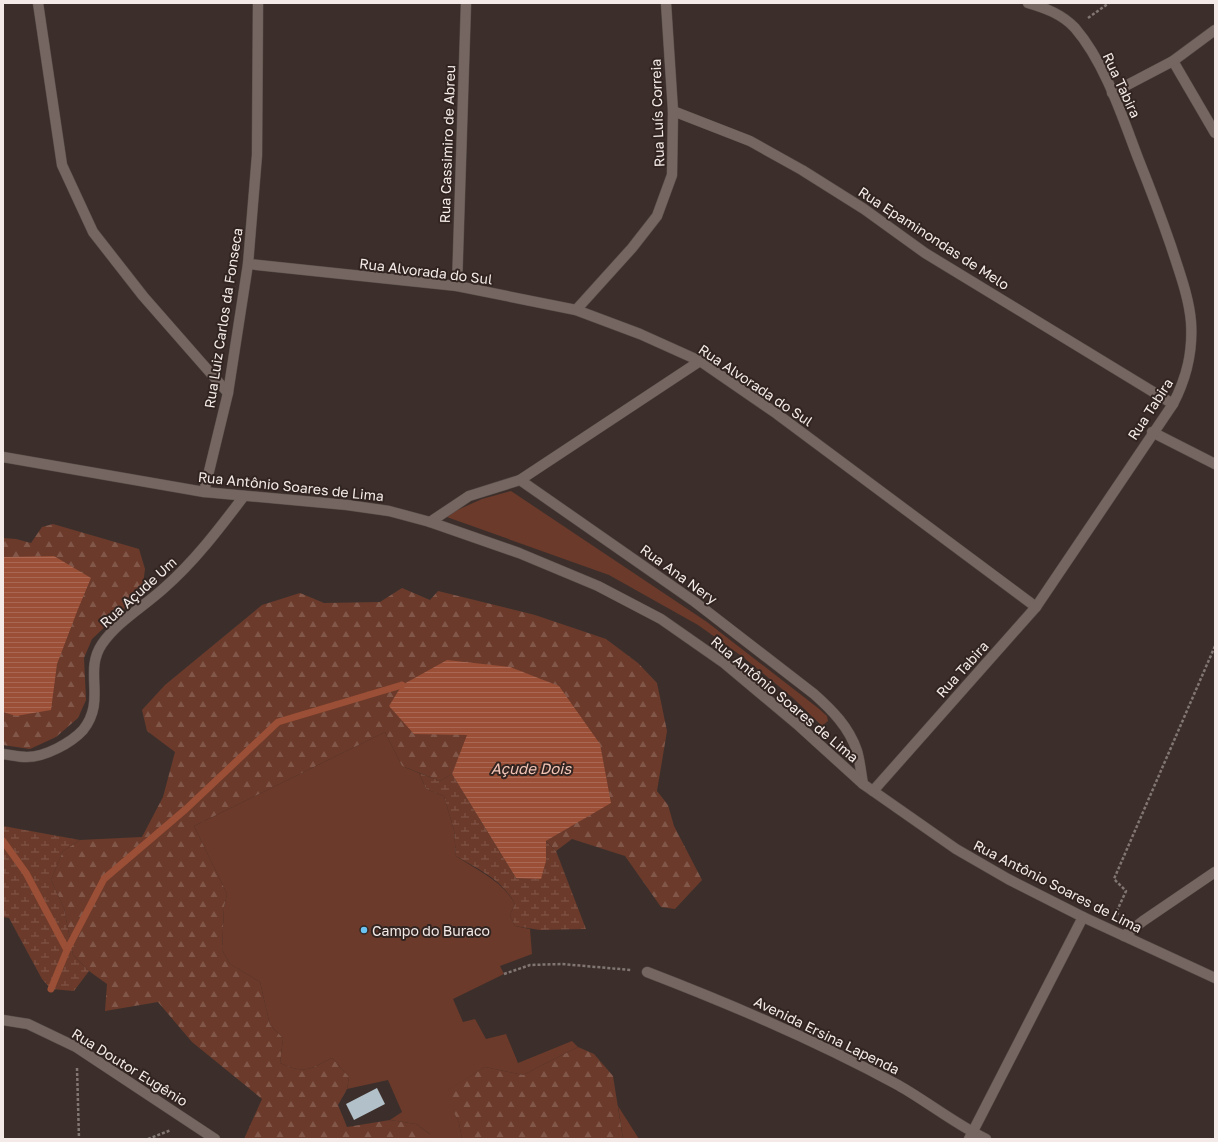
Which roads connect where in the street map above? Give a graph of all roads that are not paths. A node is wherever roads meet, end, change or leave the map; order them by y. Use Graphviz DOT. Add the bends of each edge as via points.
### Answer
graph roads {
  1 [pos="38,3"];
  2 [pos="258,3"];
  3 [pos="466,3"];
  4 [pos="666,3"];
  5 [pos="1028,3"];
  6 [pos="1215,30"];
  7 [pos="1173,61"];
  8 [pos="1112,93"];
  9 [pos="673,110"];
  10 [pos="1215,133"];
  11 [pos="248,264"];
  12 [pos="457,286"];
  13 [pos="576,310"];
  14 [pos="700,361"];
  15 [pos="228,393"];
  16 [pos="1173,404"];
  17 [pos="1152,432"];
  18 [pos="3,457"];
  19 [pos="1215,464"];
  20 [pos="520,480"];
  21 [pos="204,492"];
  22 [pos="244,496"];
  23 [pos="430,522"];
  24 [pos="1036,607"];
  25 [pos="3,754"];
  26 [pos="864,784"];
  27 [pos="873,791"];
  28 [pos="1215,872"];
  29 [pos="1083,917"];
  30 [pos="1124,936"];
  31 [pos="647,972"];
  32 [pos="1215,978"];
  33 [pos="3,1020"];
  34 [pos="970,1136"];
  35 [pos="215,1139"];
  36 [pos="986,1139"];
  1 -- 15 [label="street" via="62,165 93,232 143,296"];
  2 -- 11 [label="street, Rua Luiz Carlos da Fonseca" via="257,155"];
  3 -- 12 [label="street, Rua Cassimiro de Abreu"];
  4 -- 9 [label="street, Rua Luís Correia"];
  5 -- 8 [label="street, Rua Tabira" via="1047,9 1075,28 1095,58"];
  6 -- 7 [label="street"];
  7 -- 8 [label="street"];
  7 -- 10 [label="street"];
  8 -- 16 [label="street, Rua Tabira" via="1154,197 1181,276 1191,321 1191,355 1184,382"];
  9 -- 13 [label="street, Rua Luís Correia" via="672,175 657,216"];
  9 -- 16 [label="street, Rua Epaminondas de Melo" via="750,141 802,170 864,209 926,253"];
  11 -- 12 [label="street, Rua Alvorada do Sul"];
  11 -- 15 [label="street, Rua Luiz Carlos da Fonseca"];
  12 -- 13 [label="street, Rua Alvorada do Sul"];
  13 -- 14 [label="street, Rua Alvorada do Sul" via="640,334"];
  14 -- 20 [label="street"];
  14 -- 24 [label="street, Rua Alvorada do Sul" via="777,414"];
  15 -- 21 [label="street, Rua Luiz Carlos da Fonseca"];
  16 -- 17 [label="street, Rua Tabira"];
  17 -- 19 [label="street"];
  17 -- 24 [label="street, Rua Tabira"];
  18 -- 21 [label="street, Rua Antônio Soares de Lima"];
  20 -- 23 [label="street" via="469,496"];
  20 -- 26 [label="street, Rua Ana Nery" via="695,602 814,694 848,731 857,751"];
  21 -- 22 [label="street, Rua Antônio Soares de Lima"];
  22 -- 23 [label="street, Rua Antônio Soares de Lima" via="354,506"];
  22 -- 25 [label="street, Rua Açude Um" via="192,561 103,643 96,656 94,668 94,712 82,730 57,750 28,757"];
  23 -- 26 [label="street, Rua Antônio Soares de Lima" via="519,553 591,583 661,619 724,663"];
  24 -- 27 [label="street, Rua Tabira"];
  26 -- 27 [label="street, Rua Antônio Soares de Lima"];
  27 -- 29 [label="street, Rua Antônio Soares de Lima" via="956,849"];
  28 -- 30 [label="street"];
  29 -- 30 [label="street, Rua Antônio Soares de Lima"];
  29 -- 34 [label="street"];
  30 -- 32 [label="street, Rua Antônio Soares de Lima"];
  31 -- 34 [label="street, Avenida Ersina Lapenda" via="725,1002 810,1040 899,1086"];
  33 -- 35 [label="street, Rua Doutor Eugênio" via="28,1024 76,1047"];
  34 -- 36 [label="street, Avenida Ersina Lapenda"];
}
